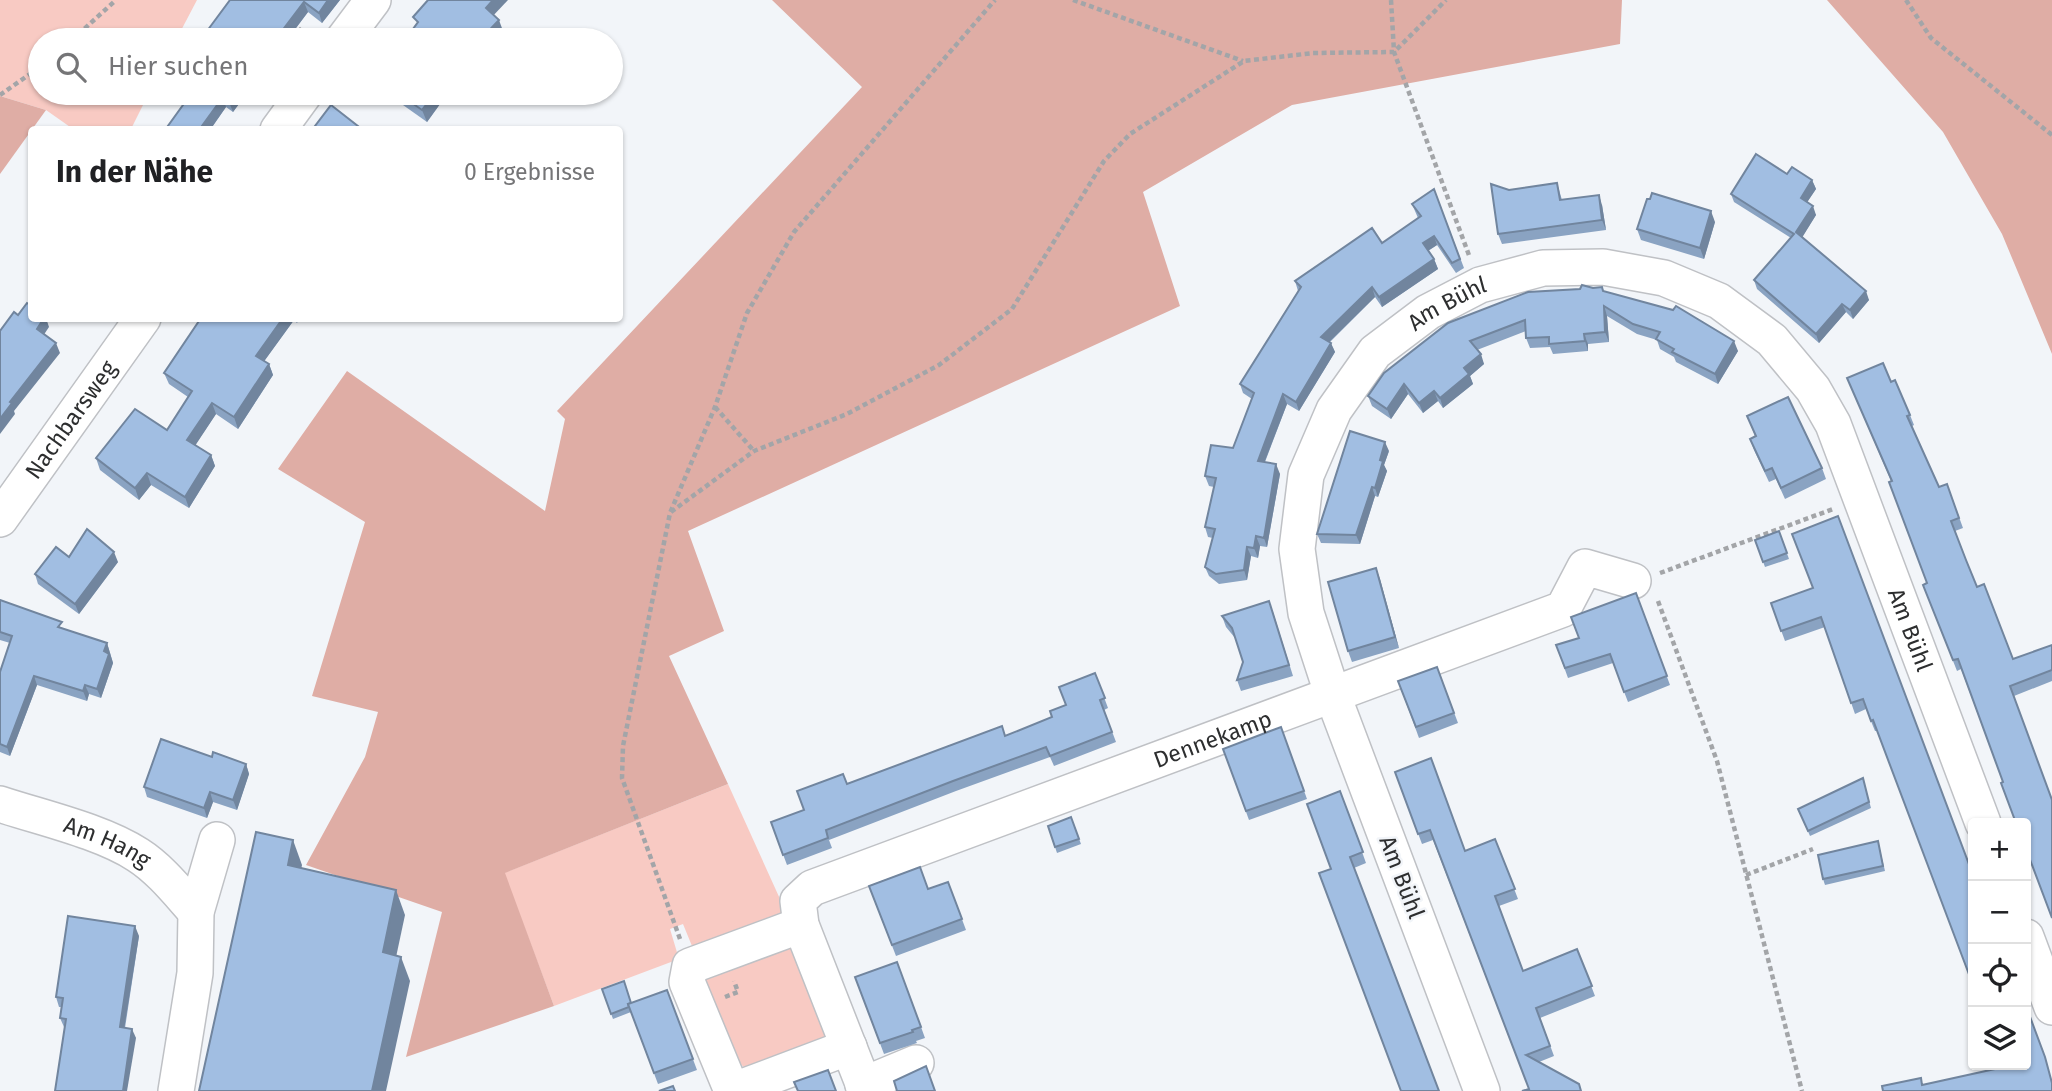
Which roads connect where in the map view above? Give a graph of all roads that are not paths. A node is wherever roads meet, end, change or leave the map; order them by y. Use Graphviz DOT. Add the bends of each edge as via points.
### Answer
graph roads {
  1 [pos="373,0"];
  2 [pos="352,28"];
  3 [pos="296,105"];
  4 [pos="281,126"];
  5 [pos="140,322"];
  6 [pos="0,519"];
  7 [pos="1641,579"];
  8 [pos="1333,696"];
  9 [pos="0,804"];
  10 [pos="1981,818"];
  11 [pos="217,840"];
  12 [pos="196,912"];
  13 [pos="801,925"];
  14 [pos="2029,944"];
  15 [pos="2052,1007"];
  16 [pos="849,1047"];
  17 [pos="916,1063"];
  18 [pos="864,1088"];
  19 [pos="176,1091"];
  20 [pos="1482,1091"];
  1 -- 2 [label="street"];
  3 -- 4 [label="street"];
  5 -- 6 [label="street, Nachbarsweg"];
  7 -- 8 [label="street, Dennekamp" via="1586,567 1563,609"];
  8 -- 10 [label="street, Am Bühl" via="1306,613 1297,549 1306,475 1334,410 1375,352 1428,312 1480,285 1543,268 1603,267 1664,278 1718,301 1772,341 1813,389 1833,425"];
  8 -- 13 [label="street, Dennekamp" via="812,888 798,901"];
  8 -- 20 [label="street, Am Bühl"];
  9 -- 12 [label="street, Am Hang" via="105,838 138,855"];
  11 -- 12 [label="street"];
  12 -- 19 [label="street" via="195,973"];
  13 -- 16 [label="street"];
  13 -- 16 [label="street" via="690,966 687,982 732,1091"];
  14 -- 15 [label="street"];
  16 -- 18 [label="street"];
  17 -- 18 [label="street"];
}
